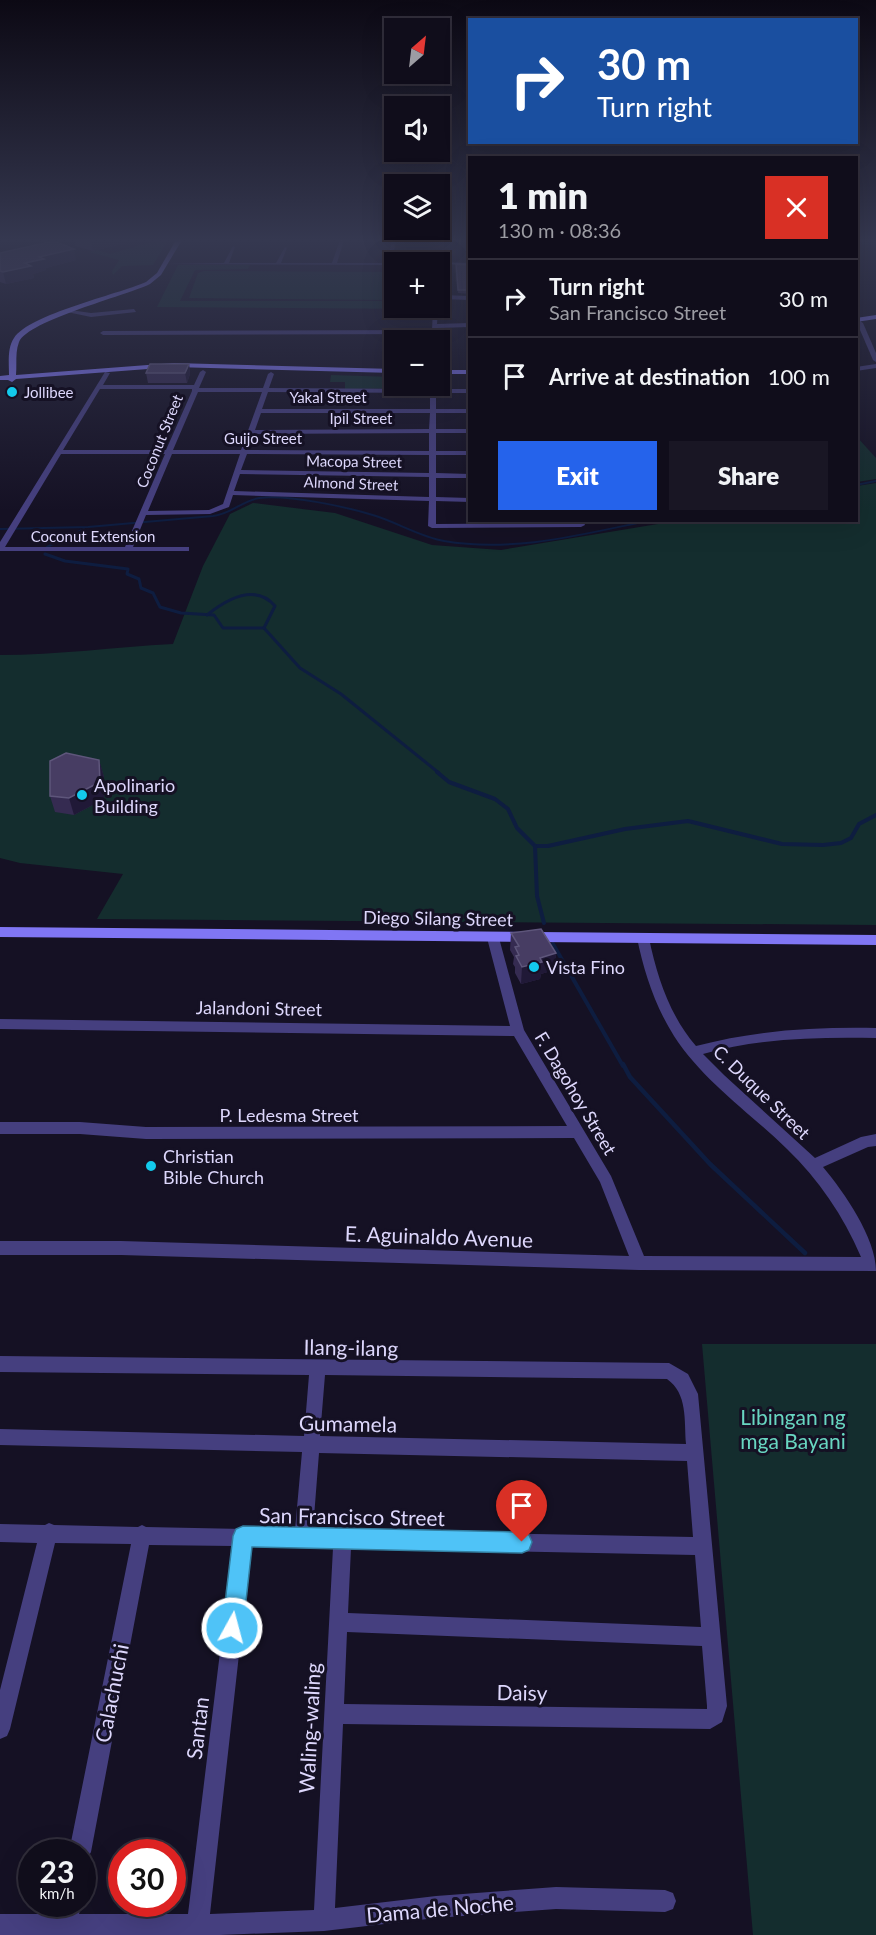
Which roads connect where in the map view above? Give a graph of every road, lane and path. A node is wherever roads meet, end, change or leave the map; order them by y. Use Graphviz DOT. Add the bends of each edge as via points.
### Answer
graph roads {
  1 [pos="32,330"];
  2 [pos="327,330"];
  3 [pos="862,330"];
  4 [pos="104,333"];
  5 [pos="876,360"];
  6 [pos="15,366"];
  7 [pos="876,366"];
  8 [pos="858,369"];
  9 [pos="203,372"];
  10 [pos="384,372"];
  11 [pos="384,372"];
  12 [pos="63,373"];
  13 [pos="107,373"];
  14 [pos="271,374"];
  15 [pos="450,374"];
  16 [pos="468,374"];
  17 [pos="12,379"];
  18 [pos="0,380"];
  19 [pos="97,387"];
  20 [pos="195,388"];
  21 [pos="384,389"];
  22 [pos="450,389"];
  23 [pos="265,391"];
  24 [pos="468,391"];
  25 [pos="433,396"];
  26 [pos="258,411"];
  27 [pos="433,411"];
  28 [pos="468,411"];
  29 [pos="433,431"];
  30 [pos="468,431"];
  31 [pos="252,432"];
  32 [pos="245,451"];
  33 [pos="57,452"];
  34 [pos="170,452"];
  35 [pos="433,453"];
  36 [pos="468,453"];
  37 [pos="238,472"];
  38 [pos="432,476"];
  39 [pos="468,476"];
  40 [pos="232,494"];
  41 [pos="433,500"];
  42 [pos="468,500"];
  43 [pos="141,520"];
  44 [pos="580,523"];
  45 [pos="0,549"];
  46 [pos="128,549"];
  47 [pos="186,549"];
  48 [pos="0,932"];
  49 [pos="493,938"];
  50 [pos="643,938"];
  51 [pos="876,940"];
  52 [pos="0,1024"];
  53 [pos="518,1030"];
  54 [pos="876,1033"];
  55 [pos="694,1052"];
  56 [pos="0,1128"];
  57 [pos="579,1132"];
  58 [pos="876,1140"];
  59 [pos="811,1166"];
  60 [pos="0,1248"];
  61 [pos="639,1263"];
  62 [pos="873,1264"];
  63 [pos="0,1364"];
  64 [pos="318,1368"];
  65 [pos="0,1437"];
  66 [pos="311,1444"];
  67 [pos="695,1453"];
  68 [pos="49,1532"];
  69 [pos="0,1533"];
  70 [pos="142,1534"];
  71 [pos="243,1536"];
  72 [pos="303,1538"];
  73 [pos="342,1539"];
  74 [pos="703,1546"];
  75 [pos="338,1622"];
  76 [pos="709,1637"];
  77 [pos="334,1714"];
  78 [pos="0,1729"];
  79 [pos="83,1839"];
  80 [pos="665,1901"];
  81 [pos="68,1917"];
  82 [pos="324,1920"];
  83 [pos="0,1925"];
  84 [pos="66,1925"];
  85 [pos="198,1925"];
  1 -- 6 [label="main road" via="20,336 15,345"];
  2 -- 4 [label="street"];
  3 -- 5 [label="street"];
  6 -- 12 [label="main road"];
  6 -- 17 [label="main road"];
  7 -- 8 [label="street"];
  9 -- 20 [label="street, Coconut Street"];
  10 -- 12 [label="main road" via="200,364"];
  11 -- 13 [label="main road" via="199,368"];
  12 -- 17 [label="main road"];
  13 -- 17 [label="main road"];
  13 -- 19 [label="street"];
  14 -- 23 [label="street"];
  15 -- 16 [label="main road"];
  17 -- 18 [label="main road"];
  19 -- 20 [label="street"];
  19 -- 33 [label="street"];
  20 -- 23 [label="street"];
  20 -- 34 [label="street, Coconut Street"];
  21 -- 23 [label="street"];
  22 -- 24 [label="street"];
  23 -- 26 [label="street"];
  25 -- 27 [label="street"];
  26 -- 27 [label="street, Yakal Street"];
  26 -- 31 [label="street"];
  27 -- 28 [label="street, Yakal Street"];
  27 -- 29 [label="street"];
  29 -- 30 [label="street, Ipil Street"];
  29 -- 31 [label="street, Ipil Street"];
  29 -- 35 [label="street"];
  31 -- 32 [label="street"];
  32 -- 34 [label="street, Guijo Street"];
  32 -- 35 [label="street, Guijo Street"];
  32 -- 37 [label="street"];
  33 -- 34 [label="street, Guijo Street"];
  33 -- 45 [label="street"];
  34 -- 43 [label="street, Coconut Street"];
  35 -- 36 [label="street, Guijo Street"];
  35 -- 38 [label="street"];
  37 -- 38 [label="street, Macopa Street"];
  37 -- 40 [label="street"];
  38 -- 39 [label="street, Macopa Street"];
  38 -- 41 [label="street"];
  40 -- 41 [label="street, Almond Street"];
  40 -- 43 [label="street" via="223,507 210,512"];
  41 -- 42 [label="street, Almond Street"];
  41 -- 44 [label="street" via="432,526"];
  43 -- 46 [label="street, Coconut Street"];
  45 -- 46 [label="street, Coconut Extension"];
  46 -- 47 [label="street, Coconut Extension"];
  48 -- 49 [label="main road, Diego Silang Street"];
  49 -- 50 [label="main road, Diego Silang Street"];
  49 -- 53 [label="street, F. Dagohoy Street"];
  50 -- 51 [label="main road, Diego Silang Street"];
  50 -- 55 [label="street, C. Duque Street" via="648,965 667,1009"];
  52 -- 53 [label="street, Jalandoni Street"];
  53 -- 57 [label="street, F. Dagohoy Street"];
  54 -- 55 [label="street" via="763,1035 730,1040"];
  55 -- 59 [label="street, C. Duque Street"];
  56 -- 57 [label="street, P. Ledesma Street" via="146,1133"];
  57 -- 61 [label="street, F. Dagohoy Street" via="606,1180"];
  58 -- 59 [label="street"];
  59 -- 62 [label="street, C. Duque Street" via="825,1180 856,1228"];
  60 -- 61 [label="street, E. Aguinaldo Avenue" via="128,1248"];
  61 -- 62 [label="street, E. Aguinaldo Avenue"];
  63 -- 64 [label="street, Ilang-ilang"];
  64 -- 66 [label="street"];
  64 -- 67 [label="street, Ilang-ilang" via="669,1371 682,1380 690,1394"];
  65 -- 66 [label="street, Gumamela"];
  66 -- 67 [label="street, Gumamela"];
  66 -- 72 [label="street"];
  67 -- 74 [label="street"];
  68 -- 69 [label="street, San Francisco Street"];
  68 -- 70 [label="street, San Francisco Street"];
  68 -- 78 [label="street"];
  70 -- 71 [label="street, San Francisco Street"];
  70 -- 79 [label="street, Calachuchi"];
  71 -- 72 [label="street, San Francisco Street"];
  71 -- 85 [label="street, Santan"];
  72 -- 73 [label="street, San Francisco Street"];
  73 -- 74 [label="street, San Francisco Street"];
  73 -- 75 [label="street, Waling-waling"];
  74 -- 76 [label="street"];
  75 -- 76 [label="street"];
  75 -- 77 [label="street, Waling-waling"];
  76 -- 77 [label="street, Daisy" via="717,1706 710,1719"];
  77 -- 82 [label="street, Waling-waling"];
  80 -- 82 [label="street, Dama de Noche" via="556,1898"];
  81 -- 84 [label="street"];
  82 -- 85 [label="street, Dama de Noche"];
  83 -- 84 [label="street, Dama de Noche"];
  84 -- 85 [label="street, Dama de Noche"];
}
